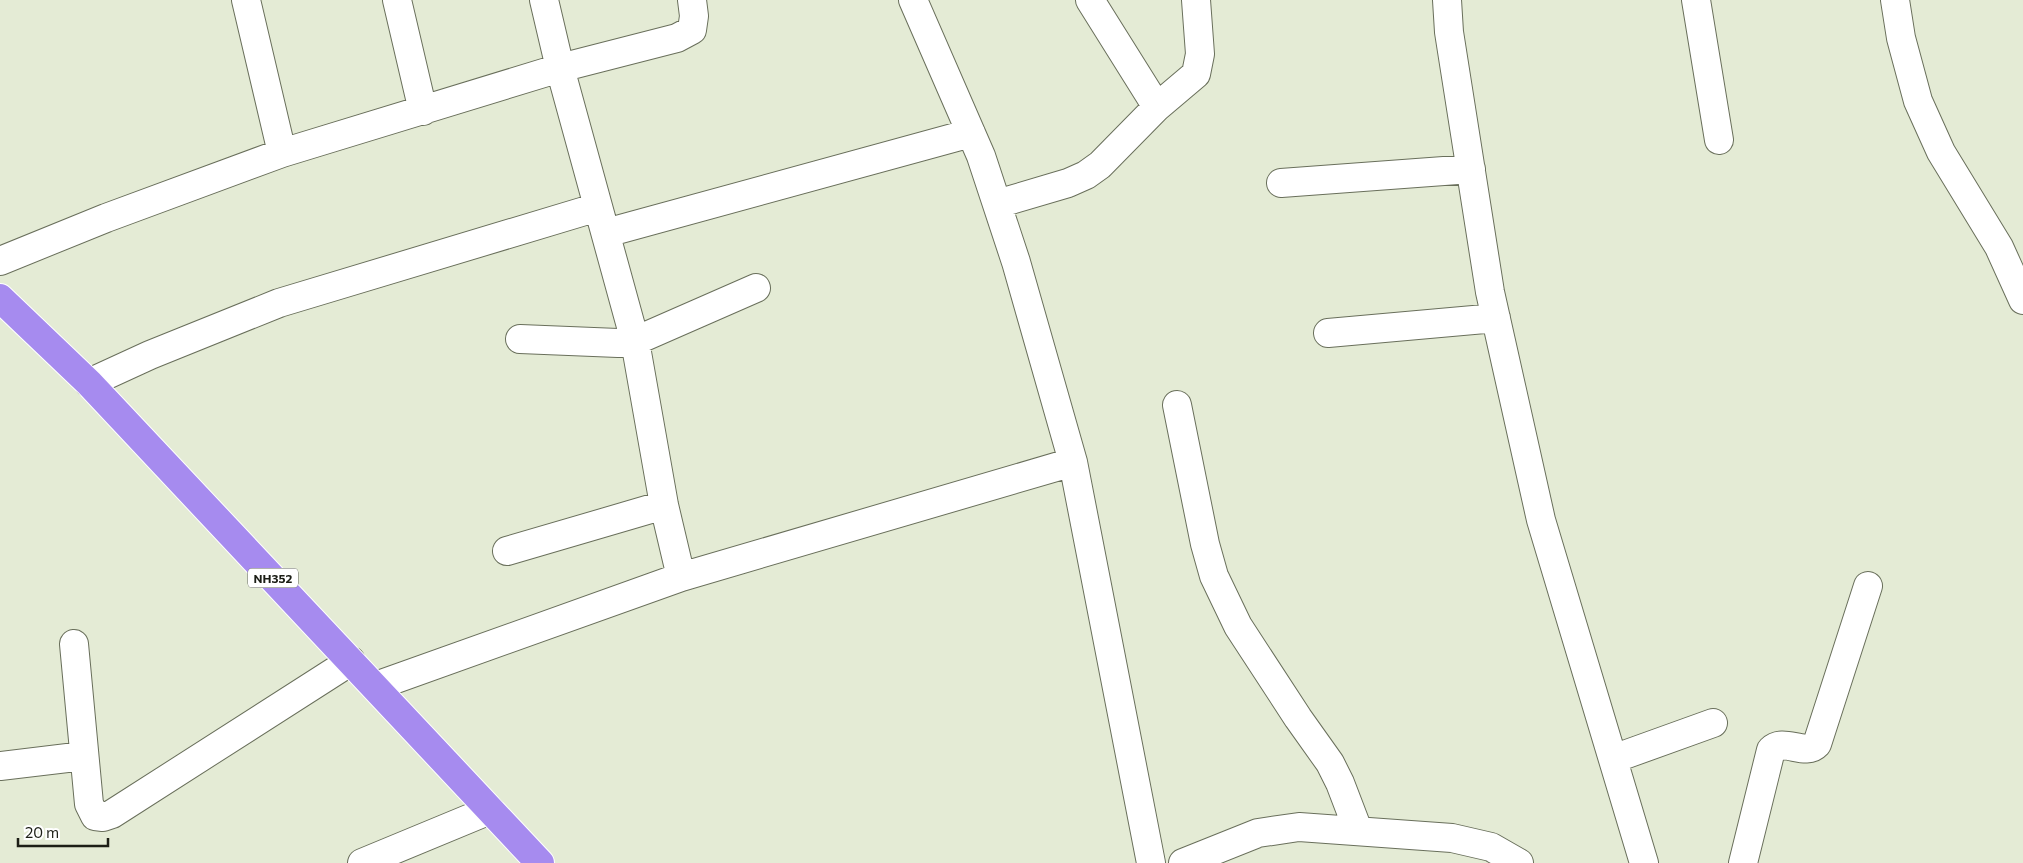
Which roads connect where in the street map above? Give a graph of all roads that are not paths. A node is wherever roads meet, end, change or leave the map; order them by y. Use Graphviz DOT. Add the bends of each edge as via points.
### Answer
graph roads {
  1 [pos="246,0"];
  2 [pos="396,0"];
  3 [pos="544,0"];
  4 [pos="692,0"];
  5 [pos="913,0"];
  6 [pos="1090,0"];
  7 [pos="1196,0"];
  8 [pos="1447,0"];
  9 [pos="1696,0"];
  10 [pos="1895,0"];
  11 [pos="560,68"];
  12 [pos="1157,107"];
  13 [pos="423,110"];
  14 [pos="971,133"];
  15 [pos="1718,140"];
  16 [pos="282,153"];
  17 [pos="1471,169"];
  18 [pos="1281,183"];
  19 [pos="997,204"];
  20 [pos="598,207"];
  21 [pos="606,232"];
  22 [pos="0,261"];
  23 [pos="756,288"];
  24 [pos="0,298"];
  25 [pos="2023,300"];
  26 [pos="1496,318"];
  27 [pos="1328,333"];
  28 [pos="520,339"];
  29 [pos="634,341"];
  30 [pos="89,383"];
  31 [pos="1177,405"];
  32 [pos="1072,462"];
  33 [pos="664,504"];
  34 [pos="507,551"];
  35 [pos="681,577"];
  36 [pos="1868,586"];
  37 [pos="74,644"];
  38 [pos="351,661"];
  39 [pos="376,686"];
  40 [pos="1713,723"];
  41 [pos="84,756"];
  42 [pos="1612,759"];
  43 [pos="0,766"];
  44 [pos="490,810"];
  45 [pos="1358,830"];
  46 [pos="362,863"];
  47 [pos="540,863"];
  48 [pos="1151,863"];
  49 [pos="1183,863"];
  50 [pos="1519,863"];
  51 [pos="1644,863"];
  52 [pos="1743,863"];
  1 -- 16 [label="street"];
  2 -- 13 [label="street"];
  3 -- 11 [label="street"];
  4 -- 11 [label="street" via="694,23 686,35"];
  5 -- 14 [label="street"];
  6 -- 12 [label="street"];
  7 -- 12 [label="street" via="1200,54 1196,74"];
  8 -- 17 [label="street" via="1448,32"];
  9 -- 15 [label="street"];
  10 -- 25 [label="street" via="1901,38 1918,101 1941,152 1998,247"];
  11 -- 13 [label="street"];
  11 -- 20 [label="street"];
  12 -- 19 [label="street" via="1086,175"];
  13 -- 16 [label="street"];
  14 -- 19 [label="street"];
  14 -- 21 [label="street"];
  16 -- 22 [label="street"];
  17 -- 18 [label="street"];
  17 -- 26 [label="street"];
  19 -- 32 [label="street"];
  20 -- 21 [label="street"];
  20 -- 30 [label="street" via="279,303 150,354"];
  21 -- 29 [label="street"];
  23 -- 29 [label="street"];
  24 -- 30 [label="highway, NH352"];
  26 -- 27 [label="street"];
  26 -- 42 [label="street" via="1541,520"];
  28 -- 29 [label="street"];
  29 -- 33 [label="street"];
  30 -- 38 [label="highway, NH352"];
  31 -- 45 [label="street" via="1206,544 1218,585 1238,626 1330,763"];
  32 -- 35 [label="street"];
  32 -- 48 [label="street"];
  33 -- 34 [label="street"];
  33 -- 35 [label="street"];
  35 -- 39 [label="street"];
  36 -- 52 [label="street" via="1817,744 1809,749 1782,744 1771,750"];
  37 -- 41 [label="street"];
  38 -- 39 [label="highway, NH352"];
  38 -- 41 [label="street" via="112,814 95,816 92,811"];
  39 -- 44 [label="highway, NH352"];
  40 -- 42 [label="street"];
  41 -- 43 [label="street"];
  42 -- 51 [label="street"];
  44 -- 46 [label="street"];
  44 -- 47 [label="highway, NH352"];
  45 -- 49 [label="street" via="1299,827 1258,834"];
  45 -- 50 [label="street" via="1452,838 1491,847"];
}
